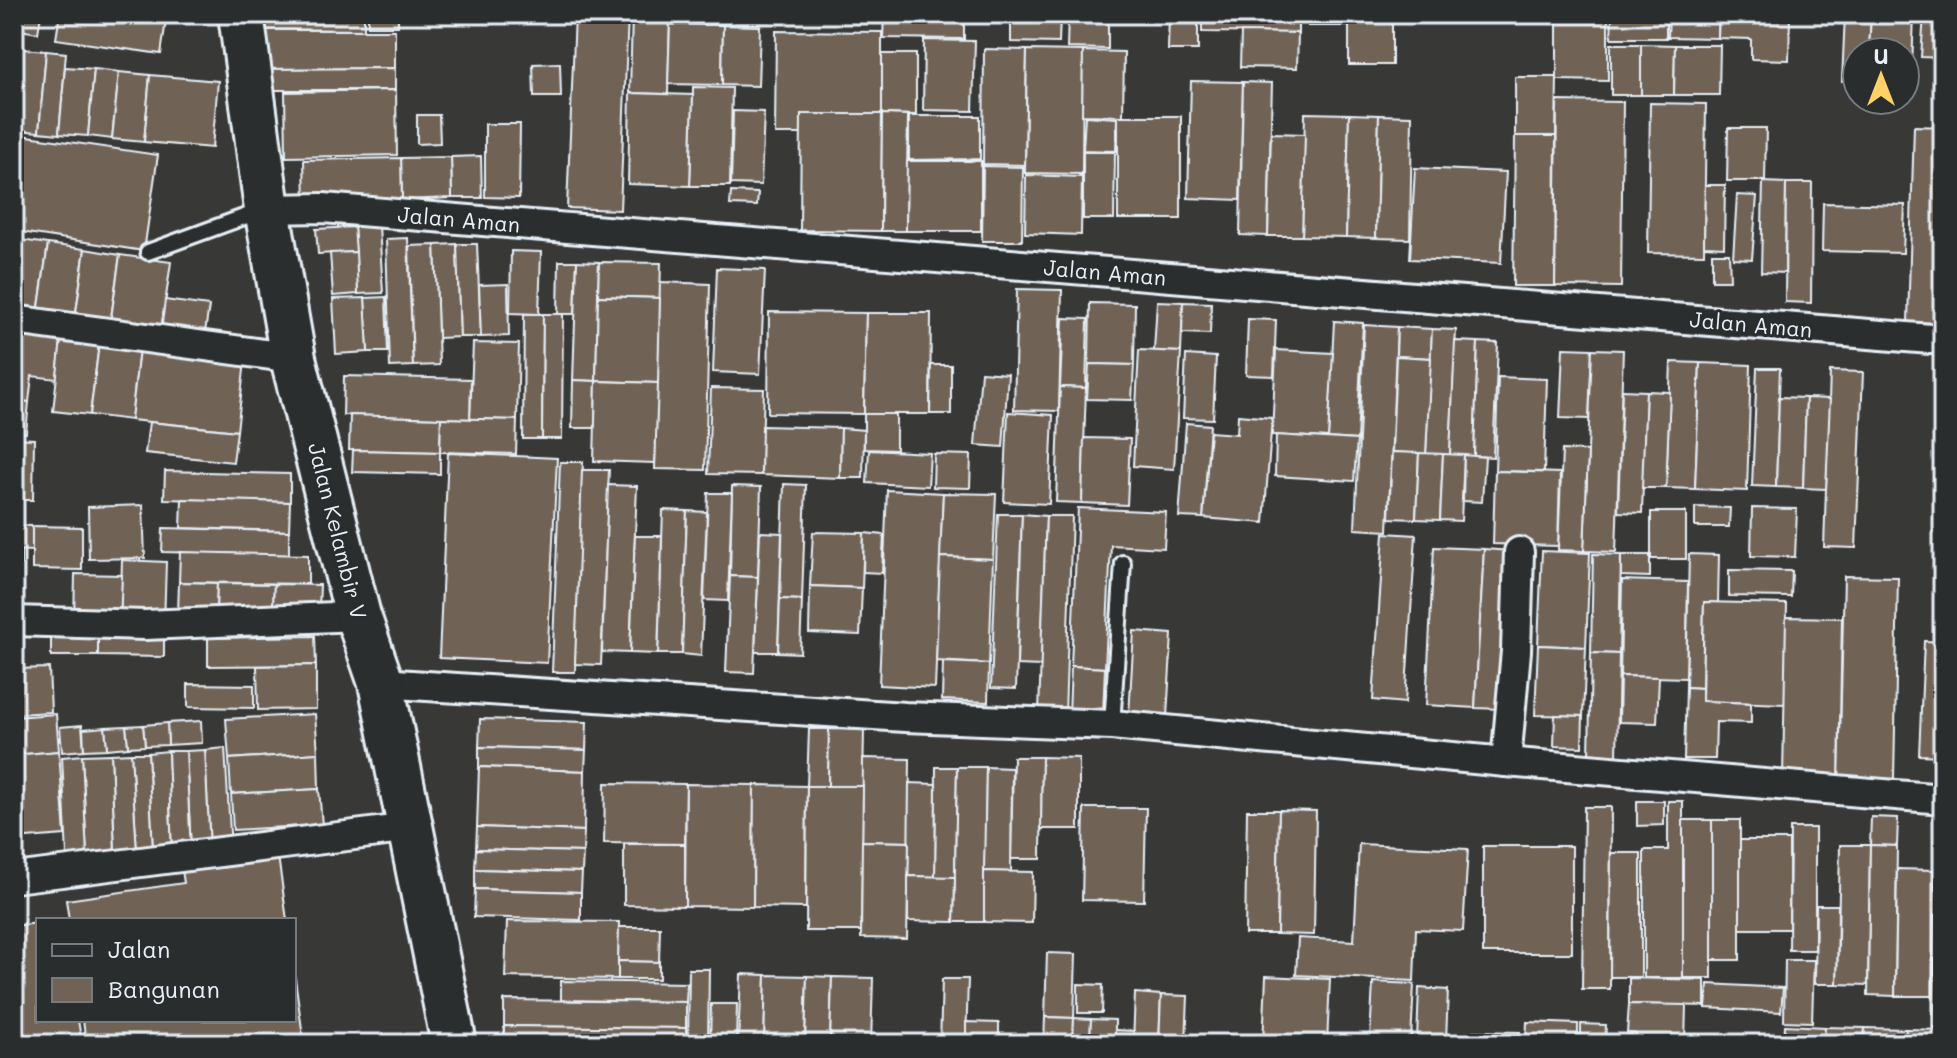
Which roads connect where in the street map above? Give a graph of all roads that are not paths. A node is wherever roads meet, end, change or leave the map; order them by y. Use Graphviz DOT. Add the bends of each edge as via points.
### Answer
graph roads {
  1 [pos="241,14"];
  2 [pos="267,209"];
  3 [pos="148,252"];
  4 [pos="14,320"];
  5 [pos="1943,340"];
  6 [pos="293,358"];
  7 [pos="1519,552"];
  8 [pos="1123,563"];
  9 [pos="358,616"];
  10 [pos="14,621"];
  11 [pos="381,683"];
  12 [pos="1112,725"];
  13 [pos="1506,762"];
  14 [pos="1943,799"];
  15 [pos="410,828"];
  16 [pos="14,878"];
  17 [pos="454,1044"];
  1 -- 2 [label="main road, Jalan Kelambir V"];
  2 -- 3 [label="lane"];
  2 -- 5 [label="street, Jalan Aman" via="323,208"];
  2 -- 6 [label="main road, Jalan Kelambir V"];
  4 -- 6 [label="street"];
  6 -- 9 [label="main road, Jalan Kelambir V"];
  7 -- 13 [label="street"];
  8 -- 12 [label="lane"];
  9 -- 10 [label="street" via="145,625"];
  9 -- 11 [label="main road, Jalan Kelambir V"];
  11 -- 12 [label="street"];
  11 -- 15 [label="main road, Jalan Kelambir V"];
  12 -- 13 [label="street"];
  13 -- 14 [label="street"];
  15 -- 16 [label="street"];
  15 -- 17 [label="main road, Jalan Kelambir V"];
}
